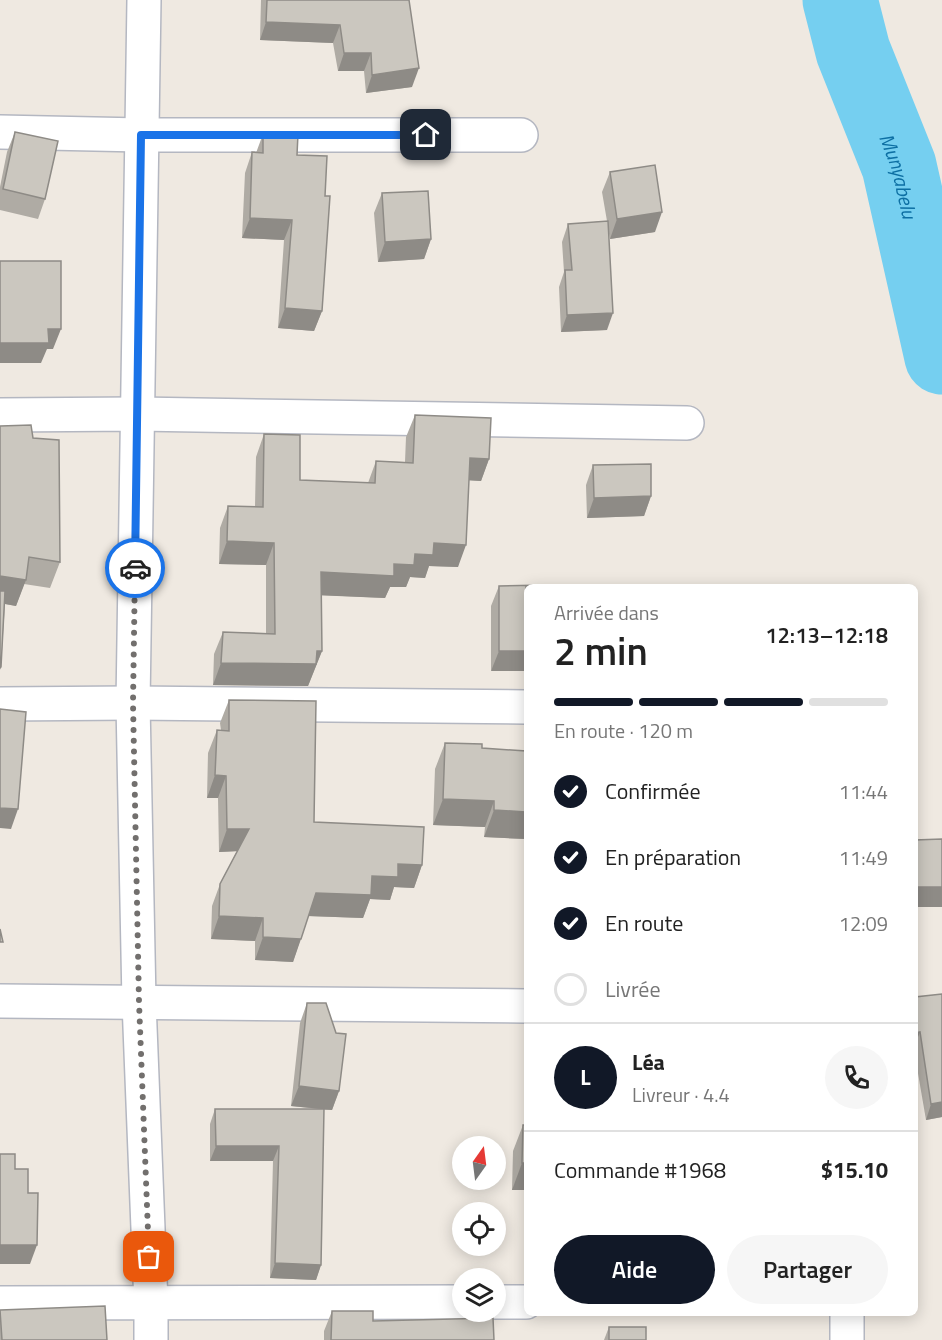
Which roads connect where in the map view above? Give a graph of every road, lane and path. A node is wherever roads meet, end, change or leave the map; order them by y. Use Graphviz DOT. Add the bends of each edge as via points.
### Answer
graph roads {
  1 [pos="144,0"];
  2 [pos="0,132"];
  3 [pos="141,135"];
  4 [pos="522,135"];
  5 [pos="138,414"];
  6 [pos="0,415"];
  7 [pos="687,423"];
  8 [pos="133,703"];
  9 [pos="0,704"];
  10 [pos="524,707"];
  11 [pos="0,1001"];
  12 [pos="139,1002"];
  13 [pos="524,1006"];
  14 [pos="452,1302"];
  15 [pos="506,1302"];
  16 [pos="524,1302"];
  17 [pos="0,1303"];
  18 [pos="151,1304"];
  19 [pos="847,1316"];
  20 [pos="151,1340"];
  21 [pos="847,1340"];
  1 -- 3 [label="street"];
  2 -- 3 [label="street"];
  3 -- 4 [label="street"];
  3 -- 5 [label="street"];
  5 -- 6 [label="street"];
  5 -- 7 [label="street"];
  5 -- 8 [label="street"];
  8 -- 9 [label="street"];
  8 -- 10 [label="street"];
  8 -- 12 [label="street"];
  11 -- 12 [label="street"];
  12 -- 13 [label="street"];
  12 -- 18 [label="street"];
  14 -- 18 [label="street"];
  15 -- 16 [label="street"];
  17 -- 18 [label="street"];
  18 -- 20 [label="street"];
  19 -- 21 [label="street"];
}
